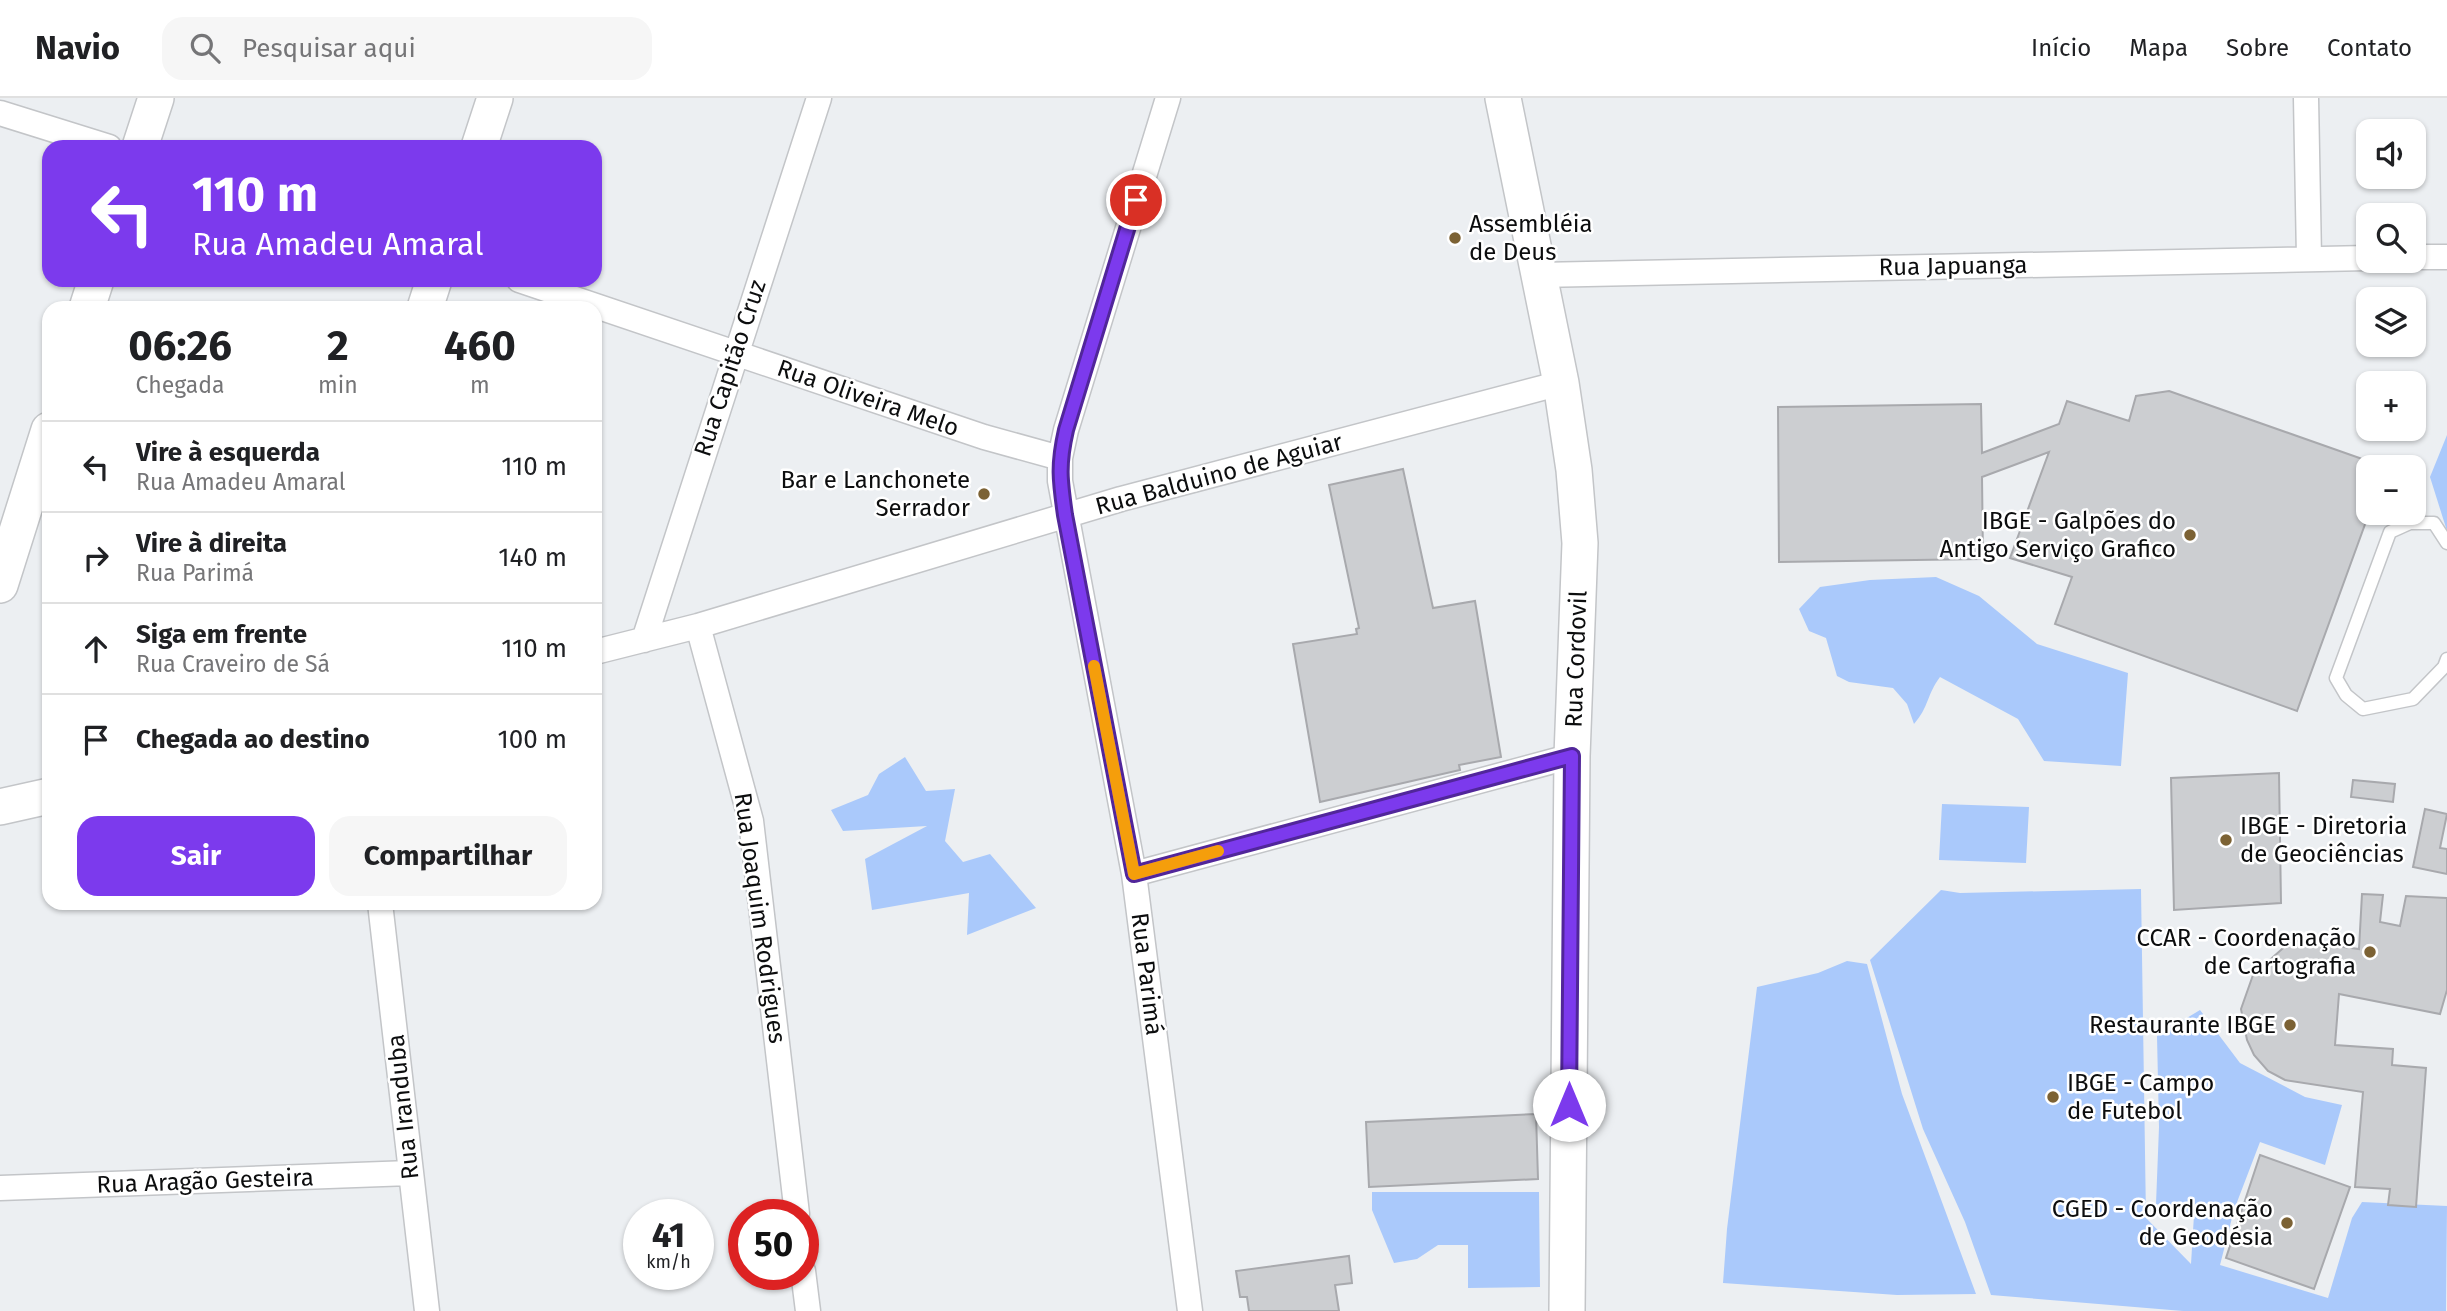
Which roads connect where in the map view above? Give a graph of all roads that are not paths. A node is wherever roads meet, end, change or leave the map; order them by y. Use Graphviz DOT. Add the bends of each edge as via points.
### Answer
graph roads {
  1 [pos="156,98"];
  2 [pos="495,98"];
  3 [pos="819,98"];
  4 [pos="1168,98"];
  5 [pos="1503,98"];
  6 [pos="2306,98"];
  7 [pos="0,113"];
  8 [pos="87,140"];
  9 [pos="142,140"];
  10 [pos="481,140"];
  11 [pos="2426,257"];
  12 [pos="2447,257"];
  13 [pos="2309,258"];
  14 [pos="2356,258"];
  15 [pos="1539,275"];
  16 [pos="540,287"];
  17 [pos="581,301"];
  18 [pos="602,308"];
  19 [pos="735,353"];
  20 [pos="1561,383"];
  21 [pos="42,452"];
  22 [pos="1060,458"];
  23 [pos="1065,515"];
  24 [pos="2447,543"];
  25 [pos="0,585"];
  26 [pos="698,626"];
  27 [pos="644,639"];
  28 [pos="602,650"];
  29 [pos="2446,664"];
  30 [pos="1572,756"];
  31 [pos="42,798"];
  32 [pos="0,807"];
  33 [pos="1134,874"];
  34 [pos="381,910"];
  35 [pos="410,1173"];
  36 [pos="0,1188"];
  37 [pos="795,1199"];
  38 [pos="805,1290"];
  39 [pos="427,1311"];
  40 [pos="808,1311"];
  41 [pos="1191,1311"];
  42 [pos="1567,1311"];
  1 -- 9 [label="main road"];
  2 -- 10 [label="main road"];
  3 -- 19 [label="street, Rua Capitão Cruz"];
  4 -- 22 [label="street, Rua Parimá"];
  5 -- 15 [label="main road, Rua Cordovil"];
  6 -- 13 [label="street"];
  7 -- 8 [label="street"];
  11 -- 12 [label="street"];
  13 -- 14 [label="street, Rua Japuanga"];
  13 -- 15 [label="street, Rua Japuanga"];
  15 -- 20 [label="main road, Rua Cordovil"];
  16 -- 17 [label="street, Rua Oliveira Melo"];
  18 -- 19 [label="street, Rua Oliveira Melo"];
  19 -- 22 [label="street, Rua Oliveira Melo" via="984,438"];
  19 -- 27 [label="street, Rua Capitão Cruz"];
  20 -- 23 [label="street, Rua Balduino de Aguiar"];
  20 -- 30 [label="main road, Rua Cordovil" via="1580,543"];
  21 -- 25 [label="main road"];
  22 -- 23 [label="street, Rua Parimá"];
  23 -- 26 [label="street, Rua Balduino de Aguiar"];
  23 -- 33 [label="street, Rua Parimá"];
  24 -- 29 [label="lane" via="2434,523 2410,523 2390,532 2336,678 2346,695 2363,709 2413,699"];
  26 -- 27 [label="street, Rua Balduino de Aguiar"];
  26 -- 37 [label="street, Rua Joaquim Rodrigues" via="751,821"];
  27 -- 28 [label="street, Rua Balduino de Aguiar"];
  30 -- 33 [label="street"];
  30 -- 42 [label="main road, Rua Cordovil"];
  31 -- 32 [label="main road"];
  33 -- 41 [label="street, Rua Parimá"];
  34 -- 35 [label="street, Rua Iranduba"];
  35 -- 36 [label="street, Rua Aragão Gesteira"];
  35 -- 39 [label="street, Rua Iranduba"];
  38 -- 40 [label="street"];
}
